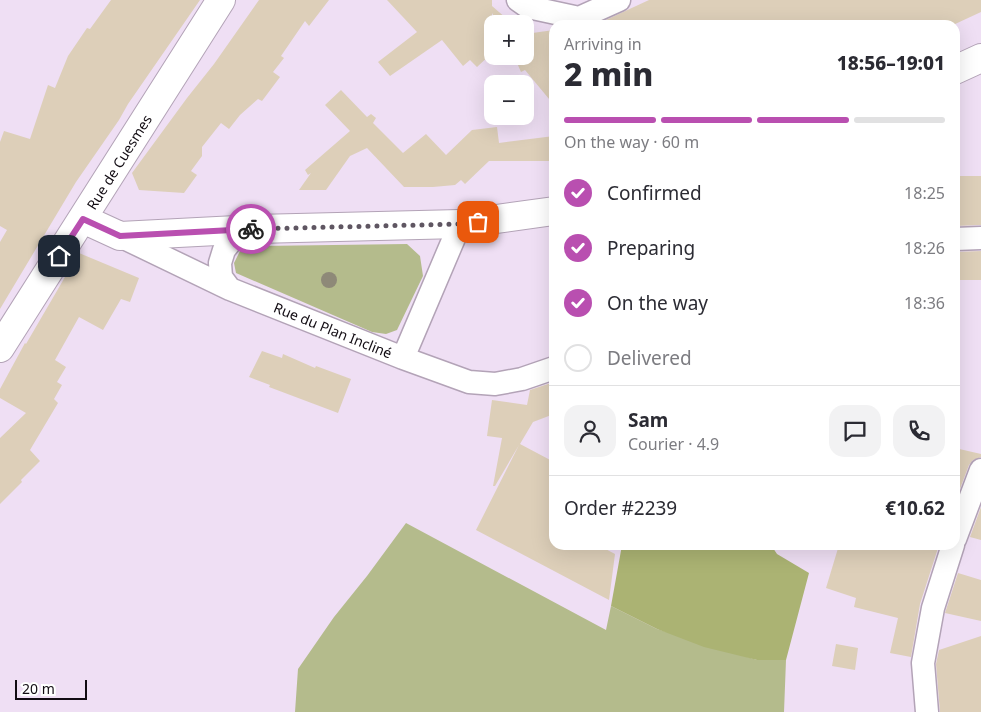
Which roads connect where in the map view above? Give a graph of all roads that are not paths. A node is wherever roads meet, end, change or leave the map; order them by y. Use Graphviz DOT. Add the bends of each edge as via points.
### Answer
graph roads {
  1 [pos="221,0"];
  2 [pos="518,0"];
  3 [pos="619,0"];
  4 [pos="981,58"];
  5 [pos="960,68"];
  6 [pos="549,213"];
  7 [pos="83,219"];
  8 [pos="460,224"];
  9 [pos="256,228"];
  10 [pos="120,236"];
  11 [pos="981,238"];
  12 [pos="960,239"];
  13 [pos="230,289"];
  14 [pos="0,348"];
  15 [pos="403,358"];
  16 [pos="549,370"];
  17 [pos="981,470"];
  18 [pos="960,525"];
  19 [pos="951,550"];
  20 [pos="927,712"];
  1 -- 7 [label="street, Rue de Cuesmes"];
  2 -- 3 [label="street" via="528,7 580,18"];
  4 -- 5 [label="street"];
  6 -- 8 [label="street"];
  7 -- 10 [label="street"];
  7 -- 14 [label="street, Rue de Cuesmes"];
  8 -- 9 [label="street"];
  8 -- 15 [label="street"];
  9 -- 10 [label="street"];
  9 -- 13 [label="street" via="232,240 224,250 220,263 221,277"];
  10 -- 13 [label="street, Rue du Plan Incliné"];
  11 -- 12 [label="street"];
  13 -- 15 [label="street, Rue du Plan Incliné"];
  15 -- 16 [label="street, Rue du Plan Incliné" via="469,382 495,384"];
  17 -- 18 [label="street"];
  19 -- 20 [label="street" via="933,608 923,663"];
}
